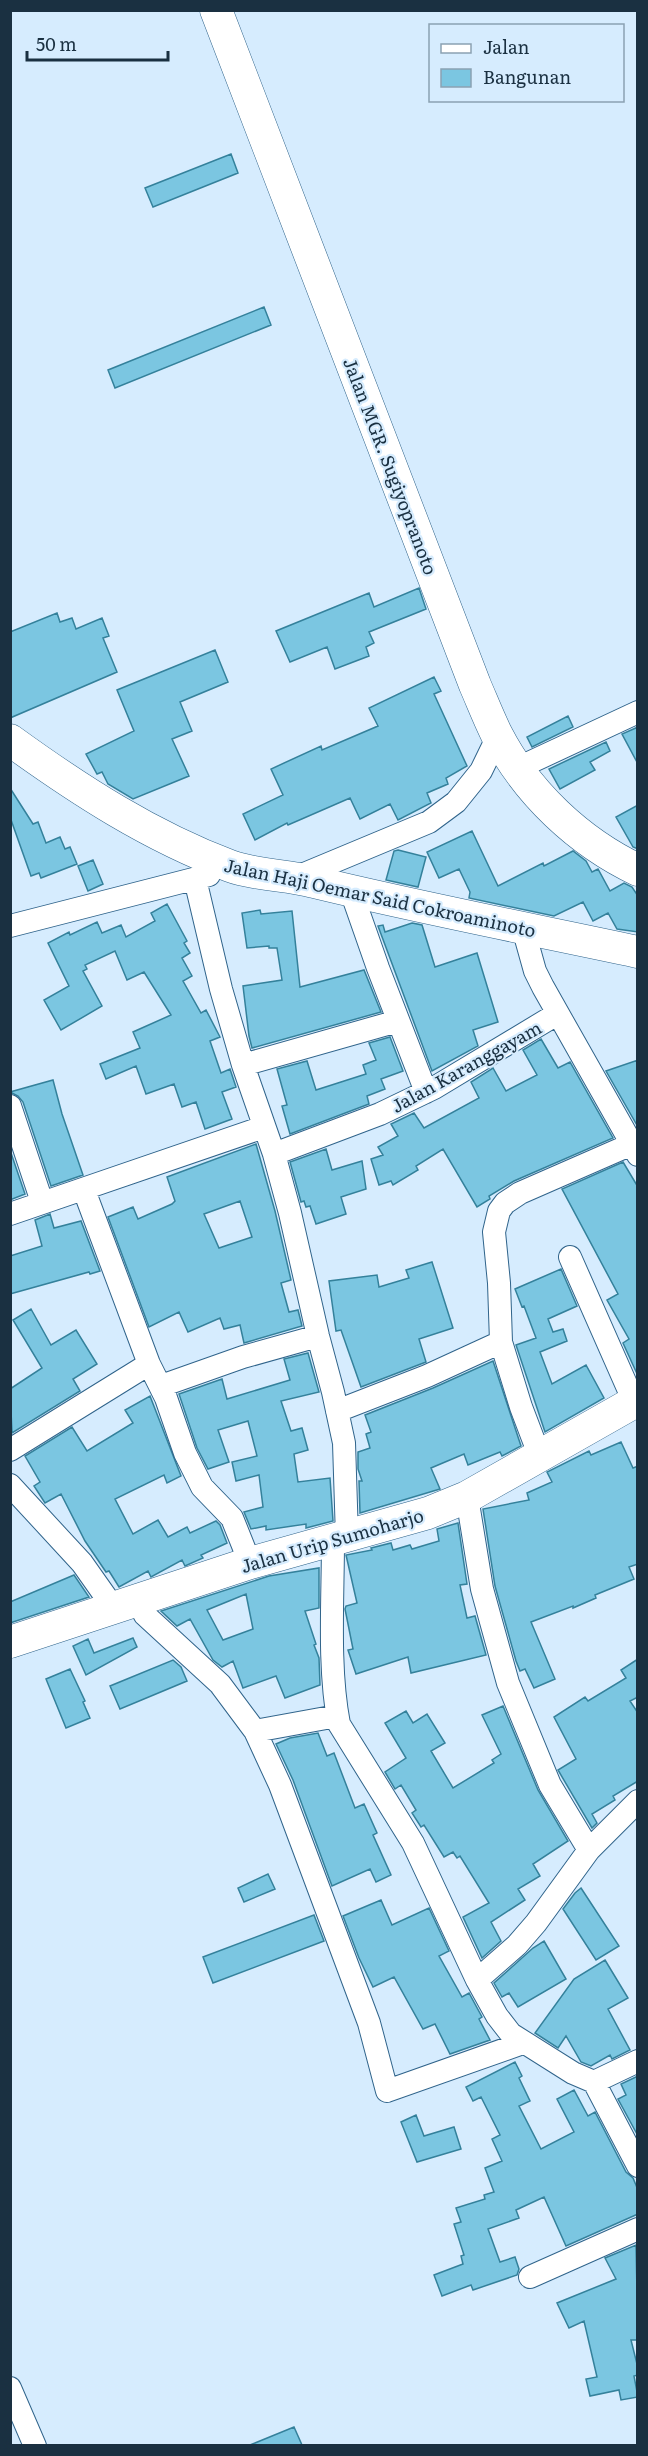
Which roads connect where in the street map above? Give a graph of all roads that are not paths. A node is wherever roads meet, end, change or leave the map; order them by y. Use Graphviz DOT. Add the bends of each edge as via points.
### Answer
graph roads {
  1 [pos="216,10"];
  2 [pos="638,712"];
  3 [pos="498,736"];
  4 [pos="10,740"];
  5 [pos="518,768"];
  6 [pos="233,867"];
  7 [pos="638,870"];
  8 [pos="297,877"];
  9 [pos="195,879"];
  10 [pos="351,891"];
  11 [pos="10,926"];
  12 [pos="523,928"];
  13 [pos="638,952"];
  14 [pos="557,1014"];
  15 [pos="398,1021"];
  16 [pos="243,1065"];
  17 [pos="426,1092"];
  18 [pos="10,1106"];
  19 [pos="264,1127"];
  20 [pos="635,1149"];
  21 [pos="274,1154"];
  22 [pos="84,1190"];
  23 [pos="42,1202"];
  24 [pos="10,1214"];
  25 [pos="570,1257"];
  26 [pos="318,1336"];
  27 [pos="501,1342"];
  28 [pos="149,1364"];
  29 [pos="160,1386"];
  30 [pos="636,1401"];
  31 [pos="337,1411"];
  32 [pos="10,1450"];
  33 [pos="540,1457"];
  34 [pos="10,1485"];
  35 [pos="467,1497"];
  36 [pos="340,1539"];
  37 [pos="250,1563"];
  38 [pos="124,1603"];
  39 [pos="10,1642"];
  40 [pos="338,1716"];
  41 [pos="255,1731"];
  42 [pos="637,1804"];
  43 [pos="589,1850"];
  44 [pos="477,1980"];
  45 [pos="523,2043"];
  46 [pos="638,2061"];
  47 [pos="594,2082"];
  48 [pos="638,2166"];
  49 [pos="638,2229"];
  50 [pos="530,2277"];
  51 [pos="10,2388"];
  52 [pos="35,2445"];
  1 -- 3 [label="main road, Jalan MGR. Sugiyopranoto"];
  2 -- 5 [label="street"];
  3 -- 5 [label="main road, Jalan MGR. Sugiyopranoto"];
  3 -- 8 [label="street" via="481,771 456,802 429,822"];
  4 -- 6 [label="main road, Jalan Haji Oemar Said Cokroaminoto" via="120,814 178,845"];
  5 -- 7 [label="main road, Jalan MGR. Sugiyopranoto" via="568,824 606,853"];
  6 -- 8 [label="main road, Jalan Haji Oemar Said Cokroaminoto"];
  6 -- 9 [label="street"];
  8 -- 10 [label="main road, Jalan Haji Oemar Said Cokroaminoto"];
  9 -- 11 [label="street"];
  9 -- 16 [label="street" via="220,989"];
  10 -- 12 [label="main road, Jalan Haji Oemar Said Cokroaminoto"];
  10 -- 15 [label="street"];
  12 -- 13 [label="main road, Jalan Haji Oemar Said Cokroaminoto"];
  12 -- 14 [label="street" via="536,971"];
  14 -- 17 [label="street, Jalan Karanggayam"];
  14 -- 20 [label="street"];
  15 -- 16 [label="street"];
  15 -- 17 [label="street"];
  16 -- 19 [label="street"];
  17 -- 21 [label="street, Jalan Karanggayam"];
  18 -- 23 [label="street"];
  19 -- 21 [label="street"];
  19 -- 22 [label="street"];
  20 -- 27 [label="street" via="528,1189 499,1211 494,1232"];
  21 -- 26 [label="street"];
  22 -- 23 [label="street"];
  22 -- 28 [label="street"];
  23 -- 24 [label="street"];
  25 -- 30 [label="street"];
  26 -- 29 [label="street"];
  26 -- 31 [label="street"];
  27 -- 31 [label="street"];
  27 -- 33 [label="street"];
  28 -- 29 [label="street"];
  28 -- 32 [label="street"];
  29 -- 37 [label="street" via="202,1487 232,1518"];
  30 -- 33 [label="main road, Jalan Urip Sumoharjo"];
  31 -- 36 [label="street" via="344,1443"];
  33 -- 35 [label="main road, Jalan Urip Sumoharjo"];
  34 -- 38 [label="street"];
  35 -- 36 [label="main road, Jalan Urip Sumoharjo" via="420,1516"];
  35 -- 43 [label="street" via="482,1588 508,1683 550,1785"];
  36 -- 37 [label="main road, Jalan Urip Sumoharjo"];
  36 -- 40 [label="street" via="333,1644"];
  37 -- 38 [label="main road, Jalan Urip Sumoharjo"];
  38 -- 39 [label="main road, Jalan Urip Sumoharjo"];
  38 -- 41 [label="street" via="145,1615 220,1684"];
  40 -- 41 [label="street"];
  40 -- 44 [label="street" via="339,1724 412,1843"];
  41 -- 45 [label="street" via="280,1785 349,1969 387,2091"];
  42 -- 43 [label="street"];
  43 -- 44 [label="street" via="518,1945"];
  44 -- 45 [label="street" via="502,2024"];
  45 -- 47 [label="street"];
  46 -- 47 [label="street"];
  47 -- 48 [label="street"];
  49 -- 50 [label="street"];
  51 -- 52 [label="street"];
}
